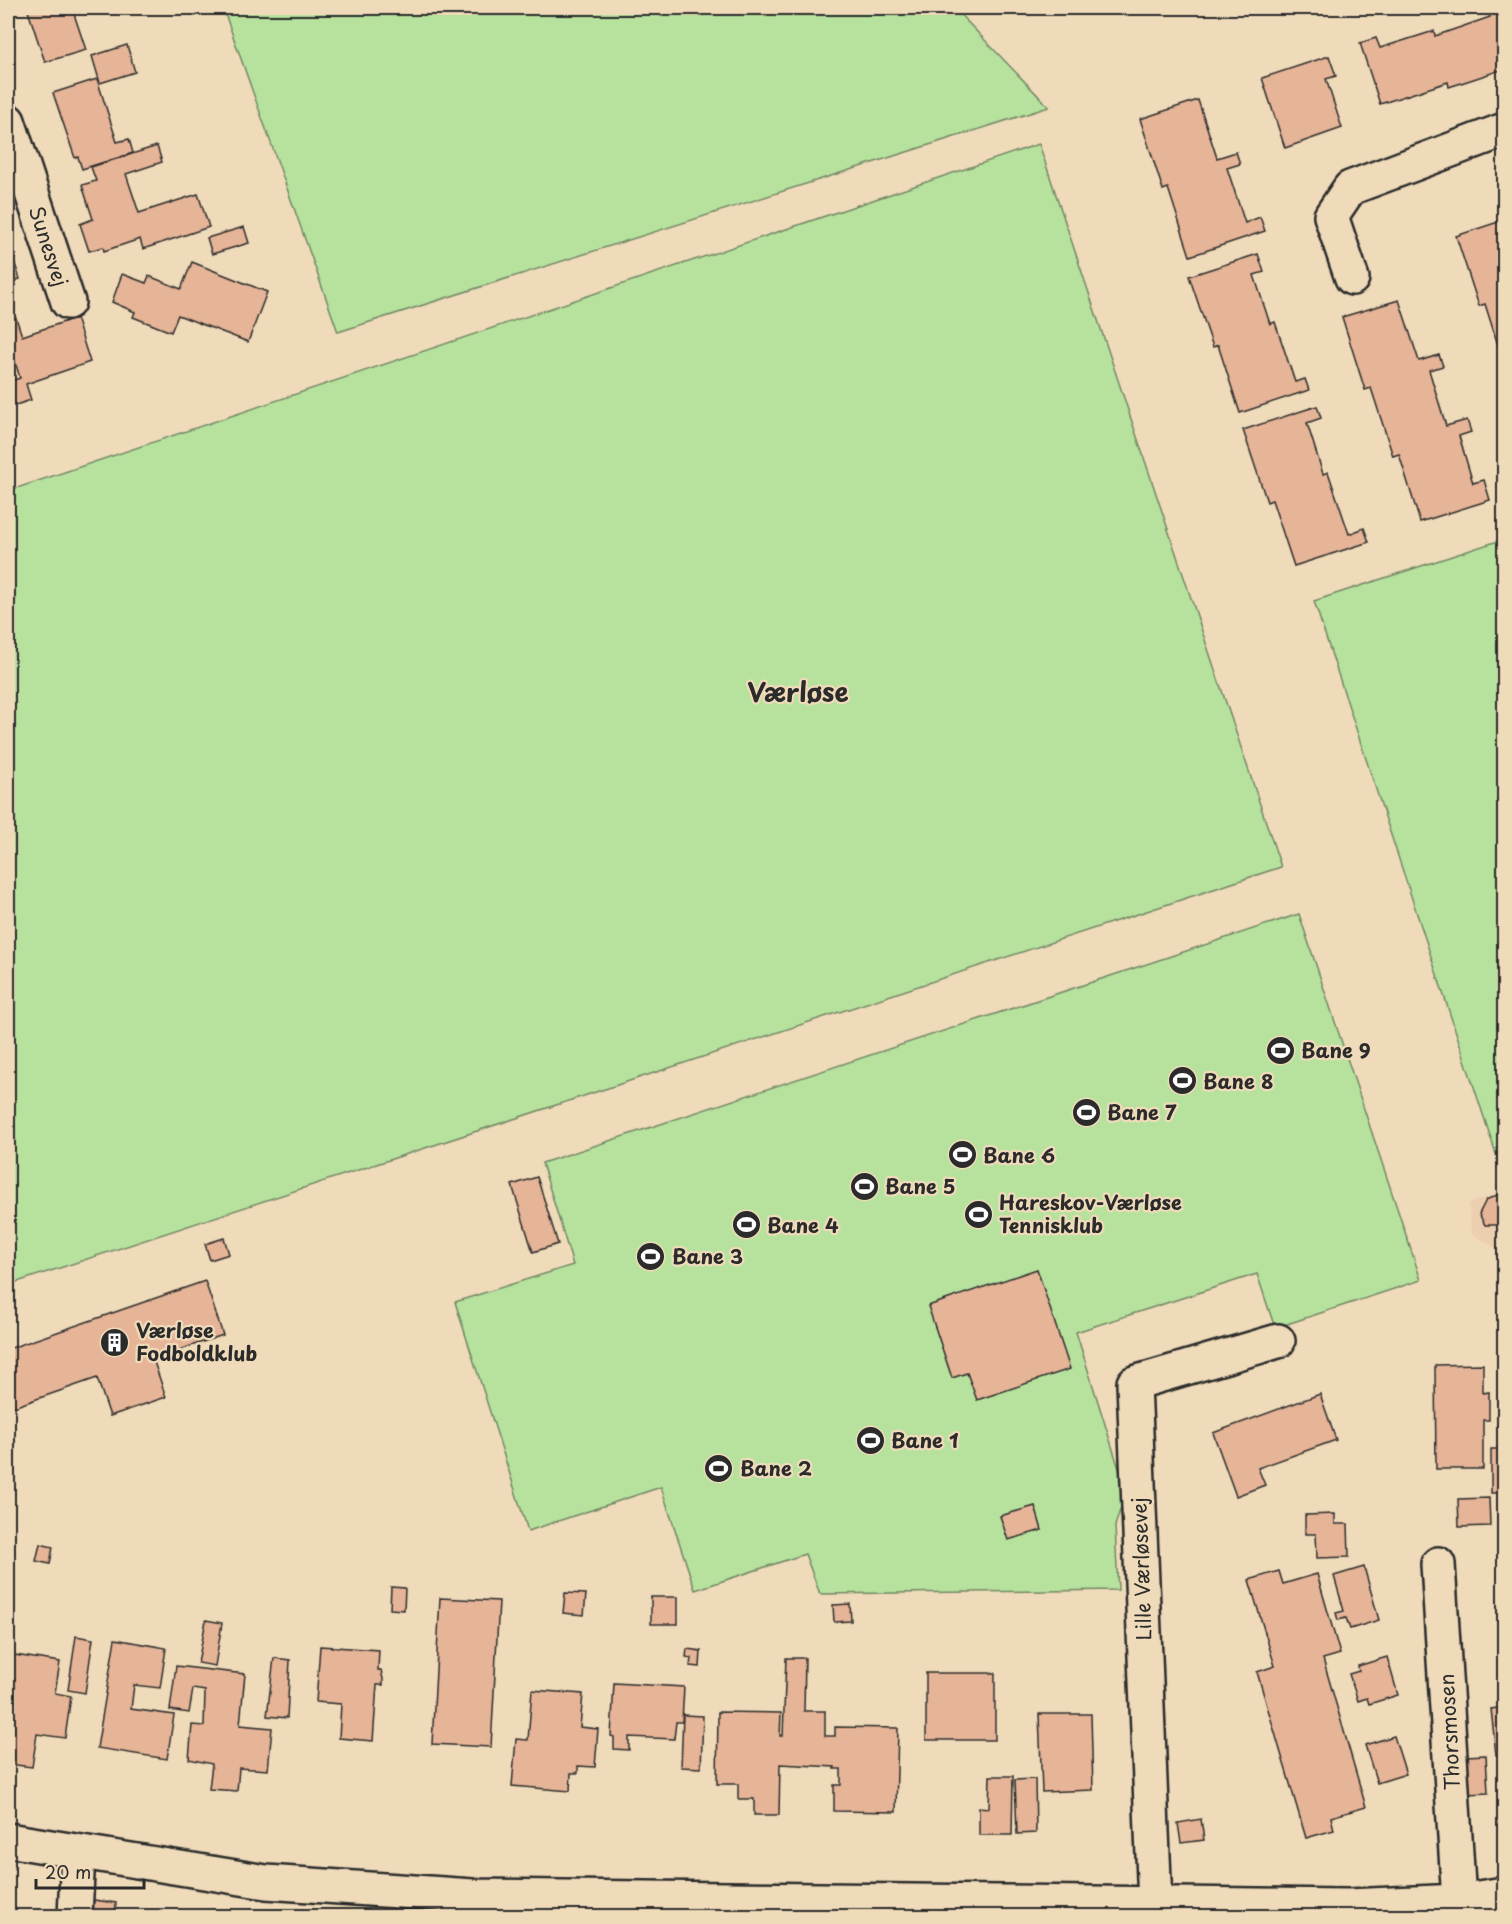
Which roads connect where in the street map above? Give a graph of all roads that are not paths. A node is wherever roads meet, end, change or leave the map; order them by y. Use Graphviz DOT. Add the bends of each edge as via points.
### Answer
graph roads {
  1 [pos="8,122"];
  2 [pos="1504,130"];
  3 [pos="1352,278"];
  4 [pos="68,302"];
  5 [pos="1278,1341"];
  6 [pos="1438,1564"];
  7 [pos="8,1840"];
  8 [pos="78,1853"];
  9 [pos="1504,1894"];
  10 [pos="1459,1901"];
  11 [pos="1155,1905"];
  12 [pos="75,1917"];
  1 -- 4 [label="street, Sunesvej"];
  2 -- 3 [label="street" via="1350,188 1331,216"];
  5 -- 11 [label="street, Lille Værløsevej" via="1134,1383"];
  6 -- 10 [label="street, Thorsmosen"];
  7 -- 8 [label="street"];
  8 -- 11 [label="street" via="266,1882 473,1896"];
  8 -- 12 [label="street"];
  9 -- 10 [label="street"];
  10 -- 11 [label="street" via="1348,1906"];
}
